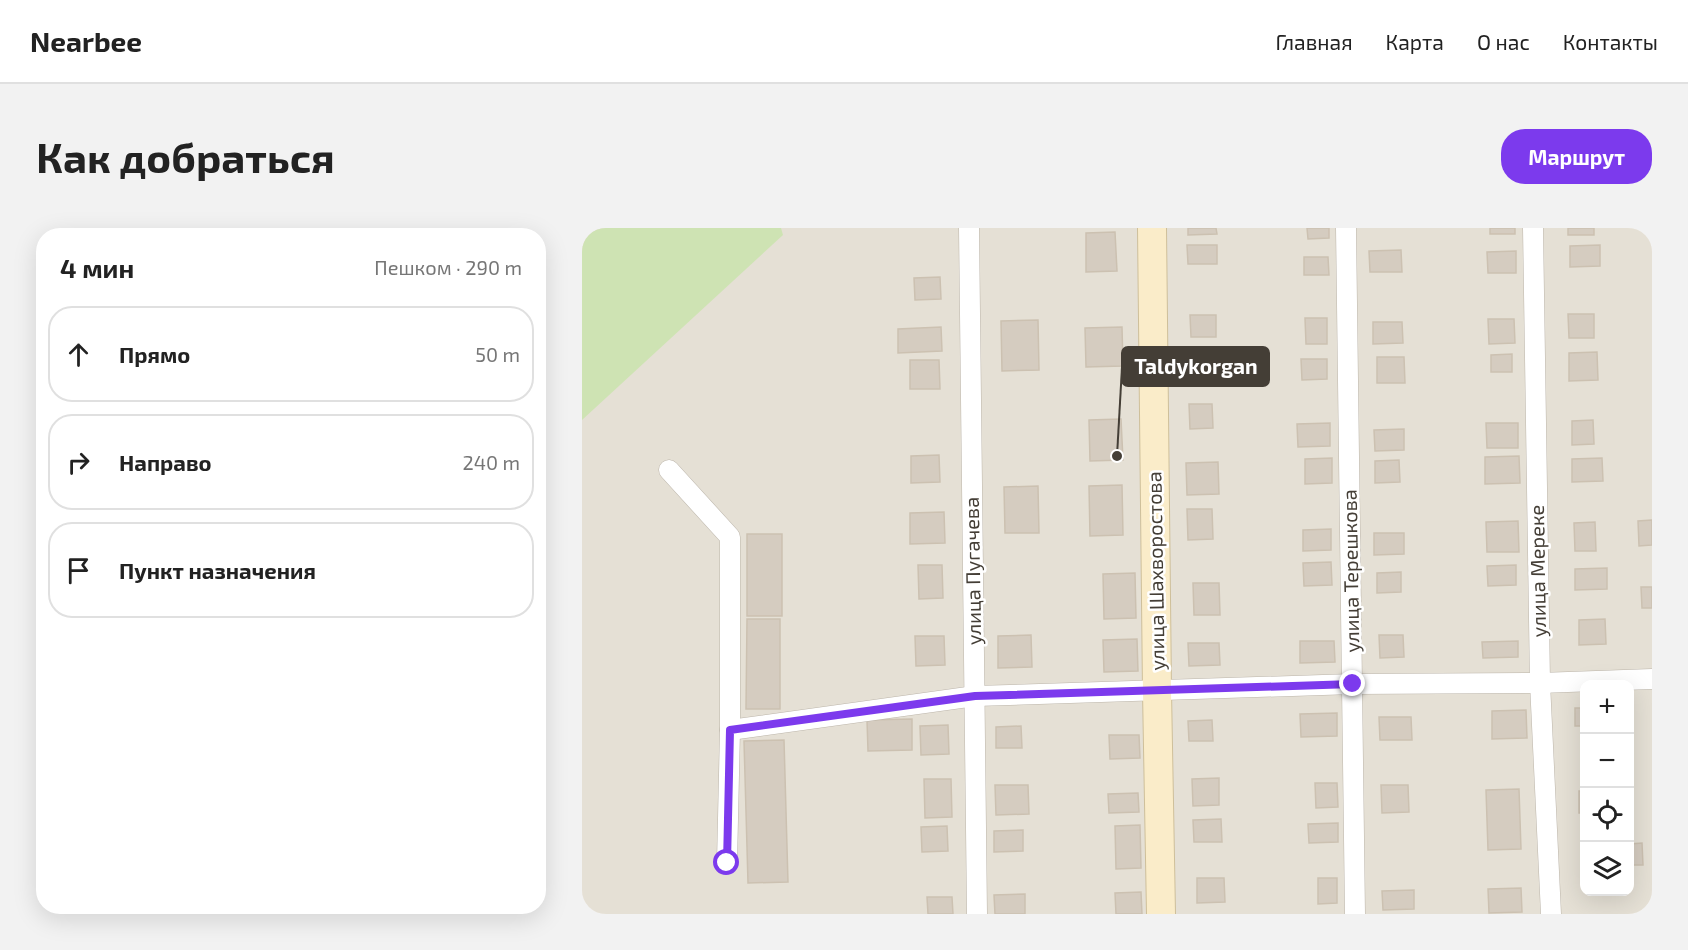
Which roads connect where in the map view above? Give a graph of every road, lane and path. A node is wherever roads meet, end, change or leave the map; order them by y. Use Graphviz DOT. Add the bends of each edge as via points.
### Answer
graph roads {
  1 [pos="969,228"];
  2 [pos="1152,228"];
  3 [pos="1346,228"];
  4 [pos="1533,228"];
  5 [pos="669,470"];
  6 [pos="1652,679"];
  7 [pos="1540,683"];
  8 [pos="1353,684"];
  9 [pos="1157,691"];
  10 [pos="975,696"];
  11 [pos="730,730"];
  12 [pos="727,863"];
  13 [pos="977,914"];
  14 [pos="1161,914"];
  15 [pos="1355,914"];
  16 [pos="1551,914"];
  1 -- 10 [label="street, улица Пугачева"];
  2 -- 9 [label="street, улица Шахворостова"];
  3 -- 8 [label="street, улица Терешкова"];
  4 -- 7 [label="street, улица Мереке"];
  5 -- 11 [label="street" via="730,537"];
  6 -- 7 [label="street"];
  7 -- 8 [label="street"];
  7 -- 16 [label="street, улица Мереке"];
  8 -- 9 [label="street"];
  8 -- 15 [label="street, улица Терешкова"];
  9 -- 10 [label="street"];
  9 -- 14 [label="street, улица Шахворостова"];
  10 -- 11 [label="street"];
  10 -- 13 [label="street, улица Пугачева"];
  11 -- 12 [label="street"];
}
